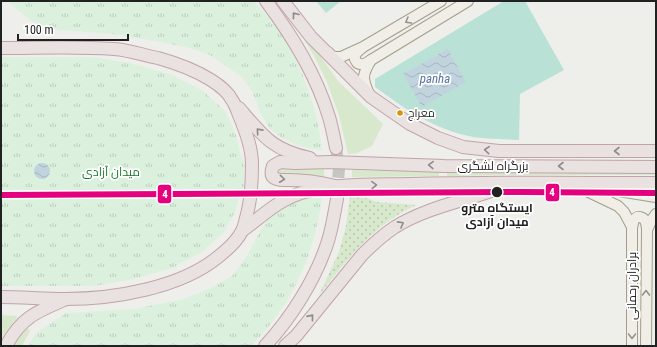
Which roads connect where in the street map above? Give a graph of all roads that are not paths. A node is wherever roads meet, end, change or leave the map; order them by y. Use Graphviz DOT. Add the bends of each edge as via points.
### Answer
graph roads {
  1 [pos="266,1"];
  2 [pos="284,1"];
  3 [pos="441,1"];
  4 [pos="468,1"];
  5 [pos="311,37"];
  6 [pos="363,47"];
  7 [pos="1,48"];
  8 [pos="371,60"];
  9 [pos="371,97"];
  10 [pos="233,100"];
  11 [pos="336,148"];
  12 [pos="656,151"];
  13 [pos="331,162"];
  14 [pos="656,167"];
  15 [pos="519,182"];
  16 [pos="570,183"];
  17 [pos="656,184"];
  18 [pos="335,186"];
  19 [pos="656,197"];
  20 [pos="337,199"];
  21 [pos="656,214"];
  22 [pos="632,227"];
  23 [pos="242,230"];
  24 [pos="647,230"];
  25 [pos="1,297"];
  26 [pos="66,299"];
  27 [pos="6,346"];
  28 [pos="265,346"];
  29 [pos="285,346"];
  30 [pos="632,346"];
  31 [pos="646,346"];
  1 -- 11 [label="highway" via="302,53 314,78 330,120"];
  5 -- 2 [label="highway, one-way"];
  3 -- 6 [label="main road, one-way"];
  4 -- 8 [label="main road"];
  5 -- 6 [label="main road" via="336,57"];
  5 -- 9 [label="highway"];
  6 -- 8 [label="main road" via="357,52 355,59 360,64"];
  7 -- 10 [label="highway" via="114,49 137,53 176,63 194,71 225,90"];
  8 -- 9 [label="main road" via="364,77"];
  12 -- 9 [label="highway, one-way" via="499,151 467,148 438,138 410,124"];
  13 -- 10 [label="highway, one-way" via="296,155 276,146 267,140"];
  10 -- 23 [label="highway" via="248,140 252,163 250,198"];
  14 -- 13 [label="highway, بزرگراه لشگری, one-way" via="444,166"];
  13 -- 18 [label="highway, one-way" via="280,162 273,166 271,173 277,179 302,180"];
  15 -- 16 [label="highway, بزرگراه لشگری"];
  18 -- 15 [label="highway, بزرگراه لشگری, one-way"];
  29 -- 15 [label="highway, one-way" via="362,255 386,233 419,214"];
  16 -- 17 [label="highway, بزرگراه لشگری"];
  16 -- 19 [label="main road"];
  16 -- 22 [label="main road" via="618,206"];
  18 -- 23 [label="highway" via="315,189 287,199"];
  20 -- 28 [label="highway" via="327,244 313,276 284,323"];
  21 -- 24 [label="main road, برادران رحمانی"];
  22 -- 24 [label="main road" via="637,217 642,217"];
  22 -- 30 [label="main road, برادران رحمانی, one-way"];
  23 -- 26 [label="highway" via="235,241 211,263 177,280 157,287 116,295"];
  31 -- 24 [label="main road, برادران رحمانی, one-way"];
  25 -- 26 [label="highway"];
  26 -- 27 [label="highway" via="26,319"];
}
